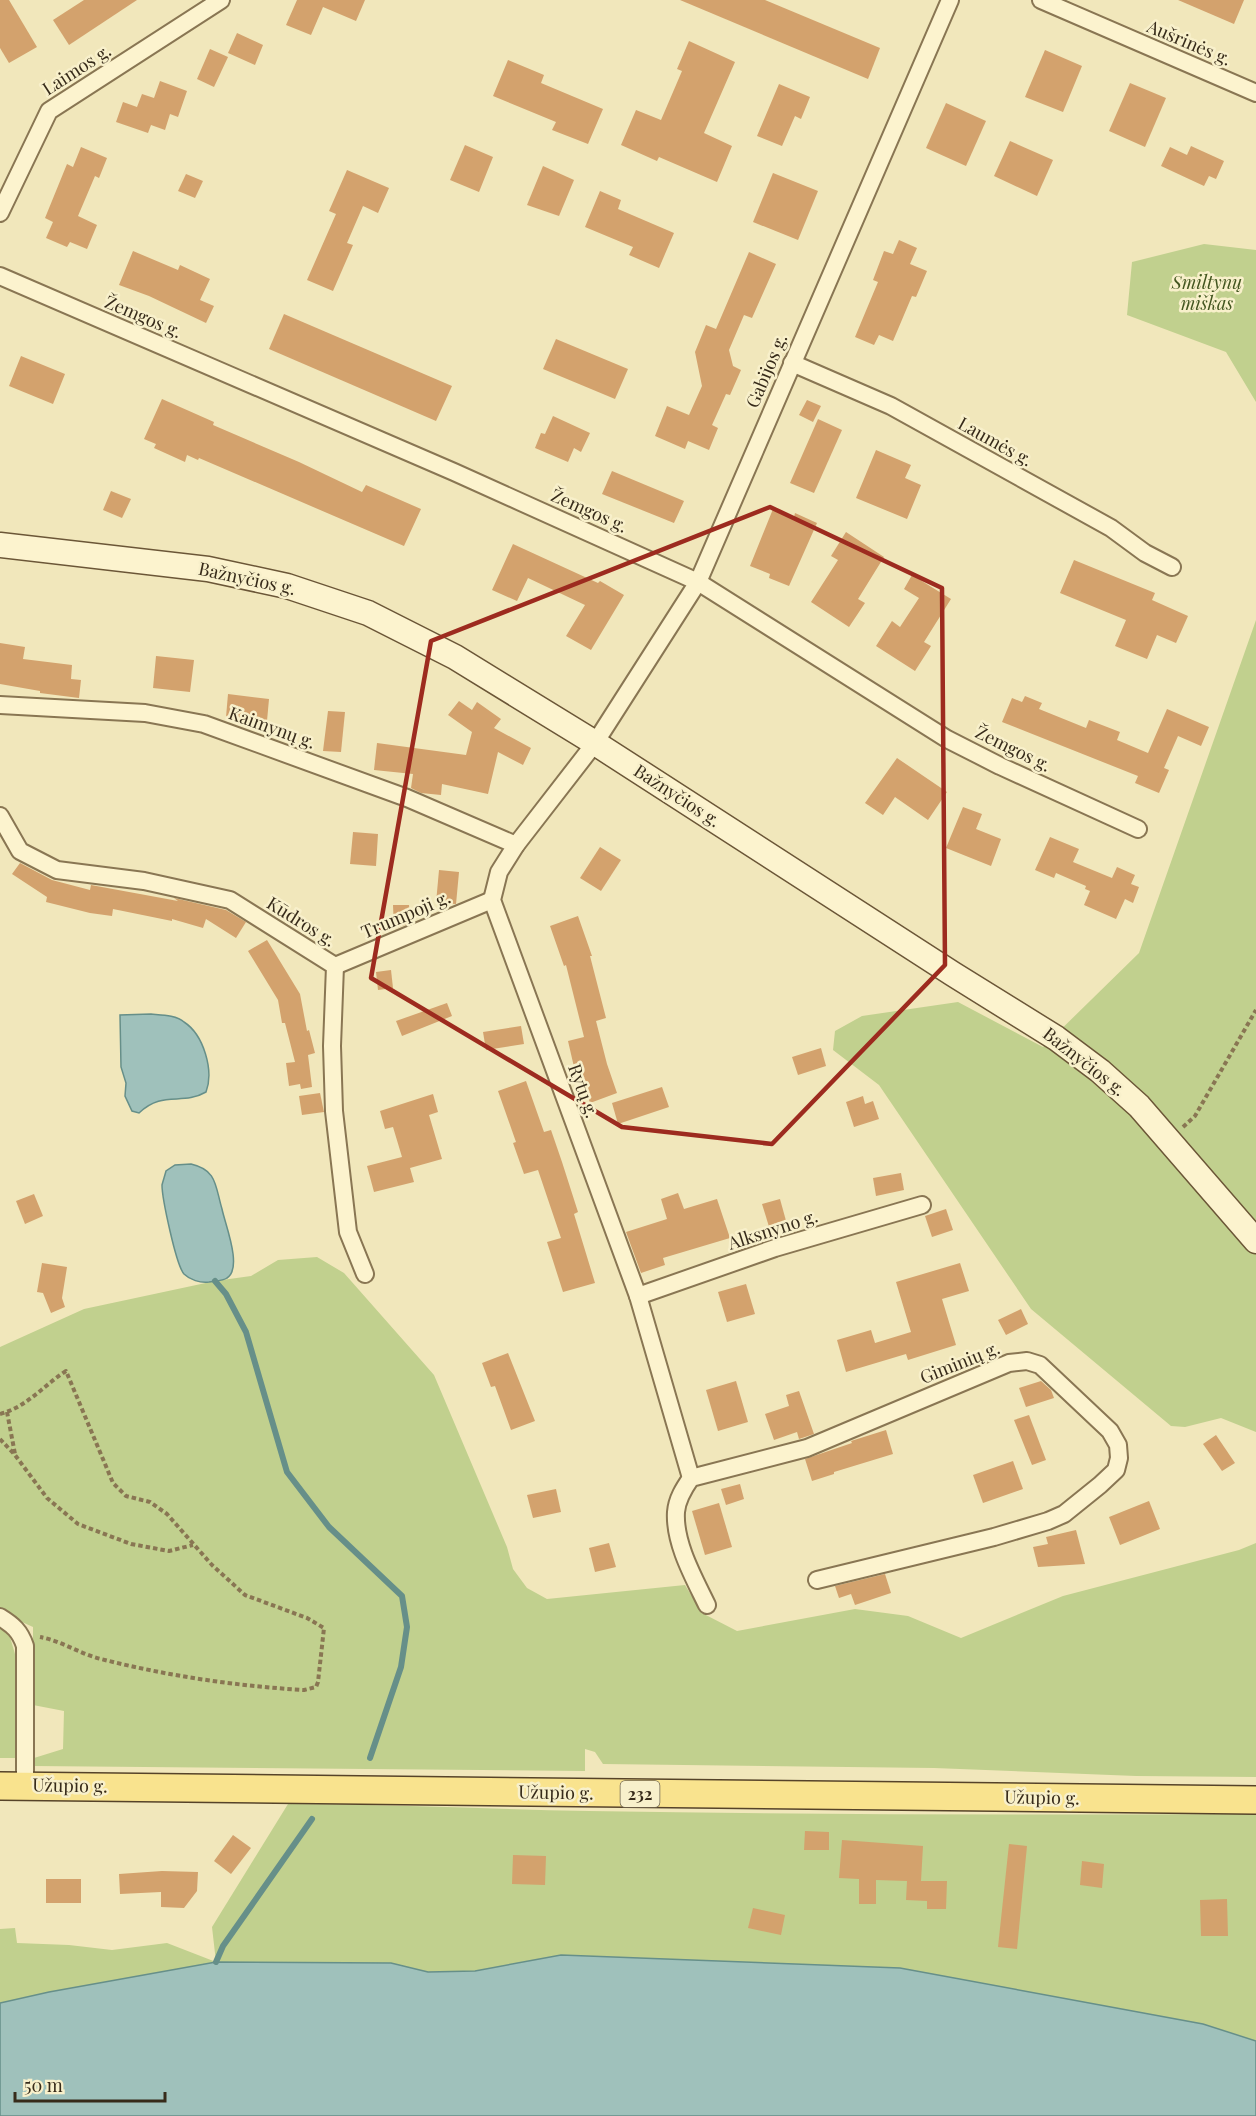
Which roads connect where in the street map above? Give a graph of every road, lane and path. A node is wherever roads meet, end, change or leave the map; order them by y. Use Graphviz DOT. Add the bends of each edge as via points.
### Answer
graph roads {
  1 [pos="221,0"];
  2 [pos="950,0"];
  3 [pos="1041,0"];
  4 [pos="1256,93"];
  5 [pos="0,213"];
  6 [pos="0,276"];
  7 [pos="792,363"];
  8 [pos="0,545"];
  9 [pos="1172,567"];
  10 [pos="698,582"];
  11 [pos="0,705"];
  12 [pos="595,743"];
  13 [pos="0,816"];
  14 [pos="1138,829"];
  15 [pos="516,845"];
  16 [pos="492,900"];
  17 [pos="335,966"];
  18 [pos="1256,1010"];
  19 [pos="1170,1141"];
  20 [pos="922,1205"];
  21 [pos="1256,1241"];
  22 [pos="365,1274"];
  23 [pos="638,1296"];
  24 [pos="7,1412"];
  25 [pos="0,1414"];
  26 [pos="0,1439"];
  27 [pos="15,1455"];
  28 [pos="692,1478"];
  29 [pos="193,1545"];
  30 [pos="817,1580"];
  31 [pos="708,1605"];
  32 [pos="0,1617"];
  33 [pos="22,1637"];
  34 [pos="12,1786"];
  35 [pos="1256,1800"];
  1 -- 5 [label="street, Laimos g." via="49,111"];
  2 -- 7 [label="street, Gabijos g."];
  3 -- 4 [label="street, Aušrinės g."];
  6 -- 10 [label="street, Žemgos g."];
  7 -- 9 [label="street, Laumės g." via="891,406 1111,528"];
  7 -- 10 [label="street, Gabijos g."];
  8 -- 12 [label="main road, Bažnyčios g." via="208,569 286,586 338,603 368,613 455,657"];
  10 -- 12 [label="street, Gabijos g."];
  10 -- 14 [label="street, Žemgos g." via="948,739"];
  11 -- 15 [label="street, Kaimynų g." via="145,713 204,724 408,798"];
  12 -- 15 [label="street"];
  12 -- 19 [label="main road, Bažnyčios g." via="1056,1038 1139,1106"];
  13 -- 17 [label="street, Kūdros g." via="20,851 57,870 144,881 230,900"];
  15 -- 16 [label="street" via="499,872"];
  16 -- 17 [label="street, Trumpoji g."];
  16 -- 23 [label="street, Rytų g."];
  17 -- 22 [label="street, Kūdros g." via="334,1111 348,1232"];
  18 -- 19 [label="path" via="1195,1116"];
  19 -- 21 [label="main road, Bažnyčios g."];
  20 -- 23 [label="street, Alksnyno g." via="775,1248"];
  23 -- 28 [label="street, Rytų g."];
  24 -- 25 [label="path"];
  24 -- 27 [label="path"];
  24 -- 29 [label="path" via="37,1395 66,1371 113,1484 126,1496 150,1502 167,1514"];
  26 -- 27 [label="path"];
  27 -- 29 [label="path" via="47,1498 78,1524 131,1544 169,1551"];
  28 -- 30 [label="street, Giminių g." via="807,1448 1010,1363 1027,1361 1040,1365 1110,1431 1118,1445 1116,1470 1064,1514 994,1537"];
  28 -- 31 [label="street" via="679,1499 678,1530"];
  29 -- 33 [label="path" via="245,1595 324,1628 316,1687 267,1688 205,1681 97,1658 52,1639"];
  32 -- 33 [label="street" via="14,1625"];
  33 -- 34 [label="street"];
  34 -- 35 [label="main road, Užupio g. / 232"];
}
